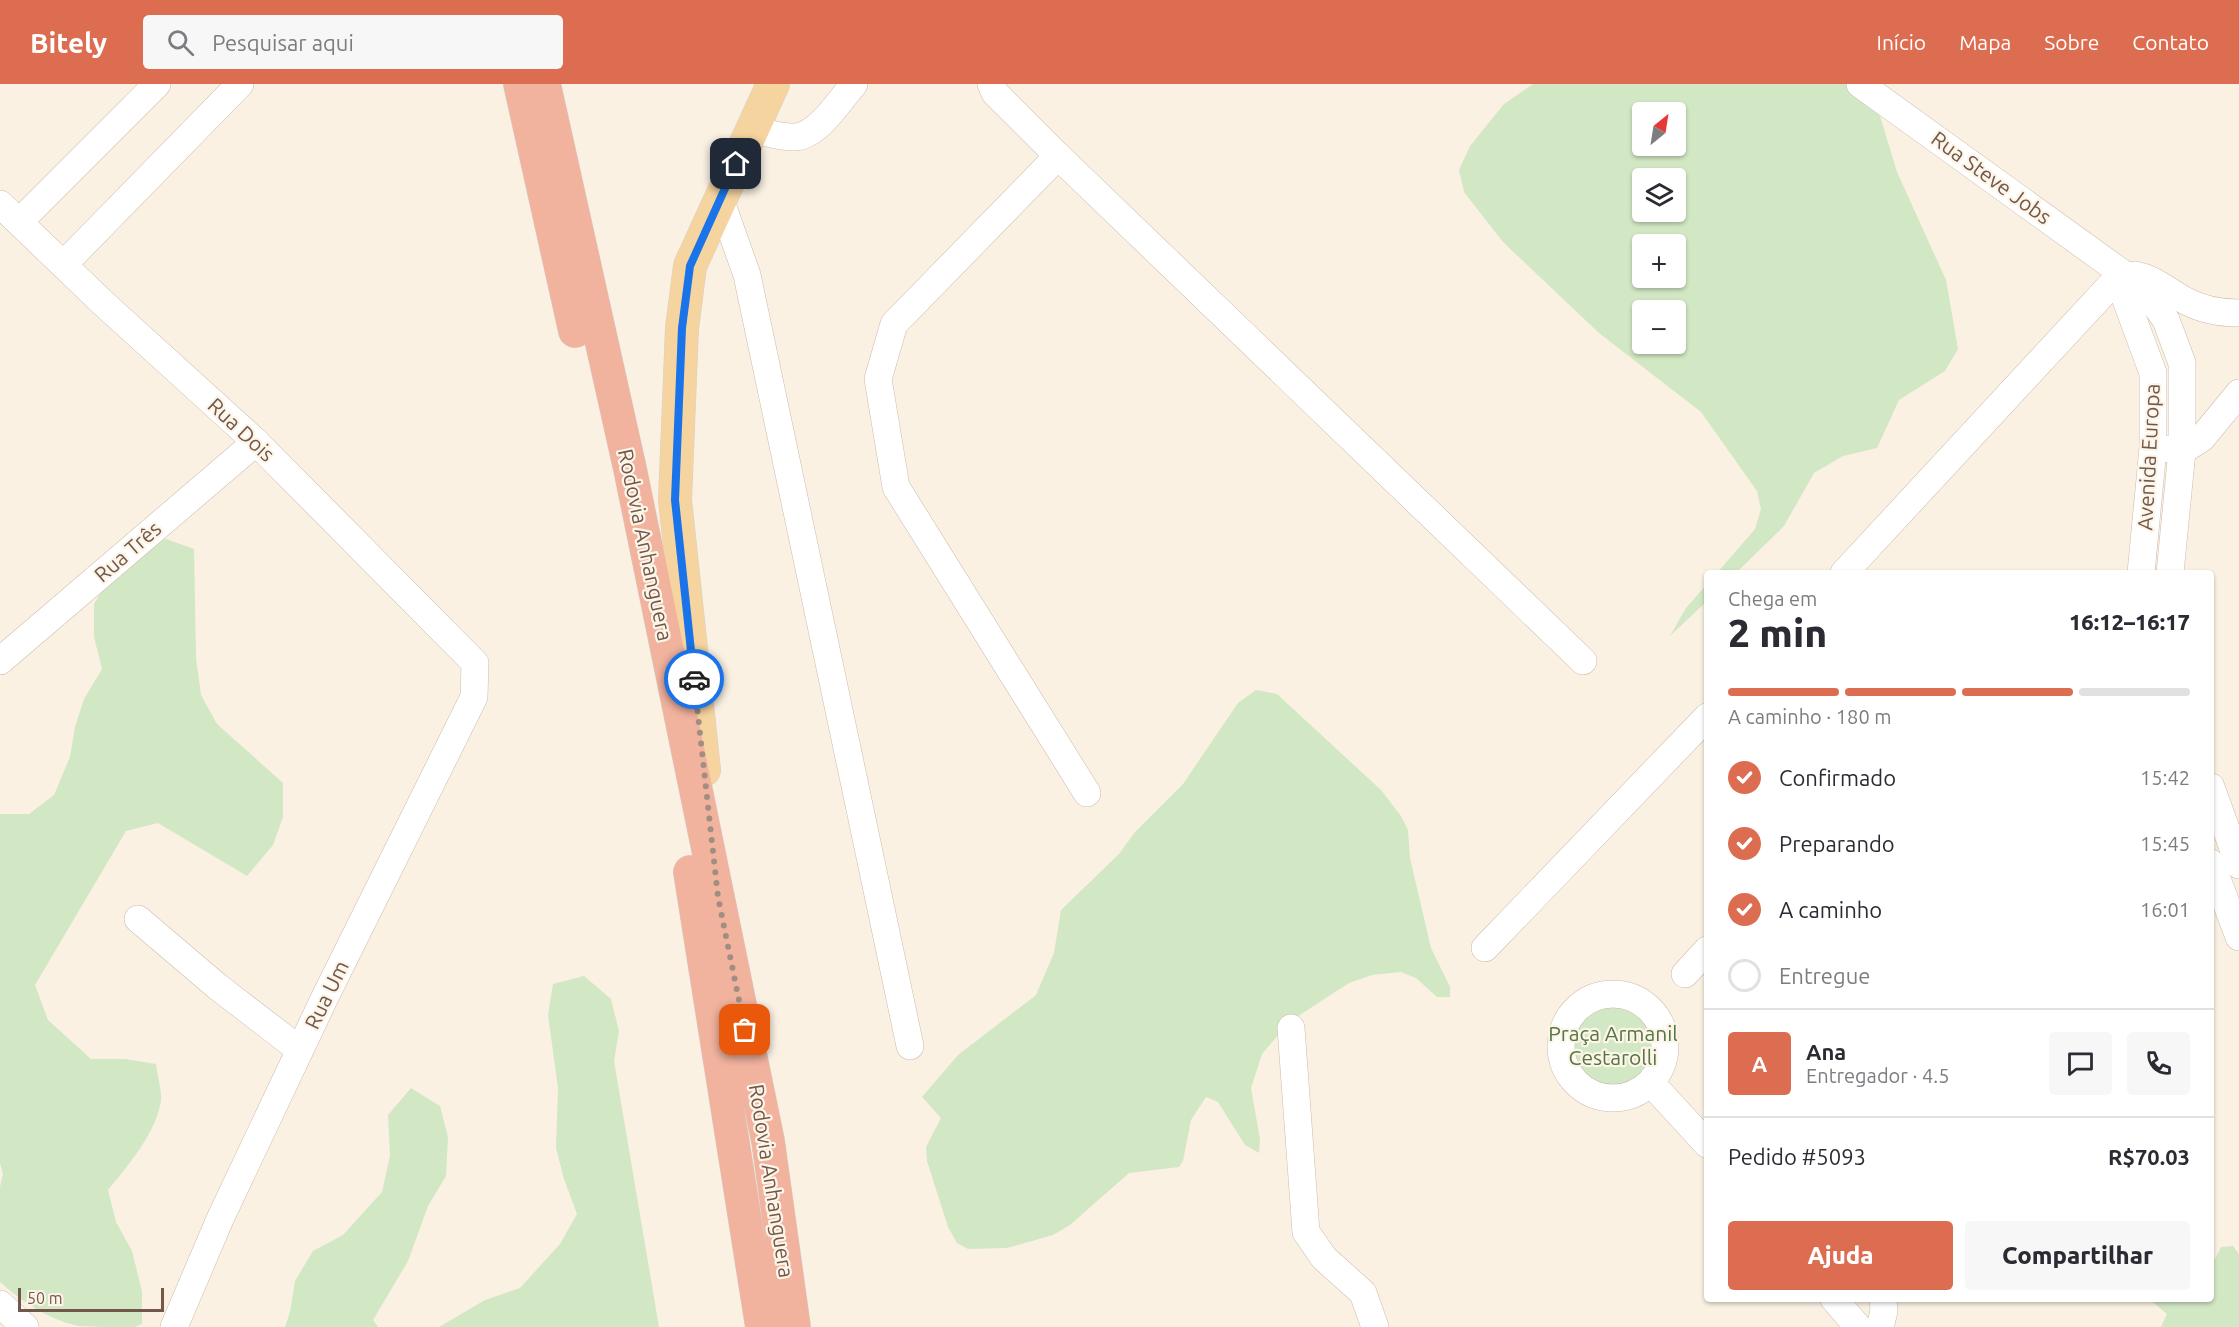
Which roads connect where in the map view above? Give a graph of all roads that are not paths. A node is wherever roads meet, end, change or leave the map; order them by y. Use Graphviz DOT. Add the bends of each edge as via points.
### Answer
graph roads {
  1 [pos="157,84"];
  2 [pos="240,84"];
  3 [pos="520,84"];
  4 [pos="544,84"];
  5 [pos="773,84"];
  6 [pos="854,84"];
  7 [pos="991,84"];
  8 [pos="1860,84"];
  9 [pos="752,129"];
  10 [pos="1058,156"];
  11 [pos="720,199"];
  12 [pos="10,213"];
  13 [pos="64,264"];
  14 [pos="2121,273"];
  15 [pos="2239,313"];
  16 [pos="2239,393"];
  17 [pos="256,442"];
  18 [pos="2153,448"];
  19 [pos="2182,451"];
  20 [pos="1847,570"];
  21 [pos="2141,570"];
  22 [pos="2169,570"];
  23 [pos="0,661"];
  24 [pos="1583,661"];
  25 [pos="475,663"];
  26 [pos="1704,720"];
  27 [pos="1088,794"];
  28 [pos="2214,795"];
  29 [pos="2239,864"];
  30 [pos="2214,871"];
  31 [pos="718,897"];
  32 [pos="138,919"];
  33 [pos="2239,937"];
  34 [pos="1485,948"];
  35 [pos="1704,953"];
  36 [pos="1685,974"];
  37 [pos="1291,1028"];
  38 [pos="910,1046"];
  39 [pos="300,1050"];
  40 [pos="1651,1083"];
  41 [pos="1704,1141"];
  42 [pos="1837,1302"];
  43 [pos="1882,1302"];
  44 [pos="0,1304"];
  45 [pos="25,1327"];
  46 [pos="174,1327"];
  47 [pos="762,1327"];
  48 [pos="794,1327"];
  49 [pos="1375,1327"];
  50 [pos="1858,1327"];
  51 [pos="1880,1327"];
  1 -- 12 [label="street"];
  2 -- 13 [label="street"];
  3 -- 47 [label="highway, Rodovia Anhanguera" via="608,473 696,903"];
  4 -- 31 [label="highway, Rodovia Anhanguera" via="630,469"];
  5 -- 9 [label="main road"];
  6 -- 9 [label="street" via="815,129 803,136 792,138"];
  7 -- 10 [label="street" via="995,93"];
  8 -- 14 [label="street, Rua Steve Jobs"];
  9 -- 11 [label="main road"];
  10 -- 24 [label="street"];
  10 -- 27 [label="street" via="894,324 878,379 896,487"];
  11 -- 31 [label="main road" via="690,266 682,328 675,500"];
  11 -- 38 [label="street" via="747,275"];
  12 -- 13 [label="street, Rua Dois"];
  13 -- 17 [label="street, Rua Dois"];
  14 -- 15 [label="street" via="2145,277 2187,302 2224,313"];
  14 -- 18 [label="street, Avenida Europa" via="2126,300 2153,373"];
  14 -- 19 [label="street, Avenida Europa" via="2146,292 2166,320 2182,363"];
  14 -- 20 [label="street"];
  16 -- 19 [label="street" via="2202,438"];
  17 -- 23 [label="street, Rua Três"];
  17 -- 25 [label="street, Rua Dois"];
  18 -- 19 [label="street"];
  18 -- 21 [label="street, Avenida Europa"];
  19 -- 22 [label="street, Avenida Europa"];
  25 -- 39 [label="street, Rua Um" via="474,697"];
  26 -- 34 [label="street"];
  28 -- 29 [label="street"];
  30 -- 33 [label="street"];
  31 -- 48 [label="highway, Rodovia Anhanguera" via="768,1141"];
  32 -- 39 [label="street"];
  35 -- 36 [label="street"];
  37 -- 49 [label="street" via="1306,1232 1324,1258 1363,1293"];
  39 -- 46 [label="street, Rua Um"];
  40 -- 41 [label="street"];
  42 -- 50 [label="street"];
  43 -- 51 [label="street"];
  44 -- 45 [label="street"];
}
